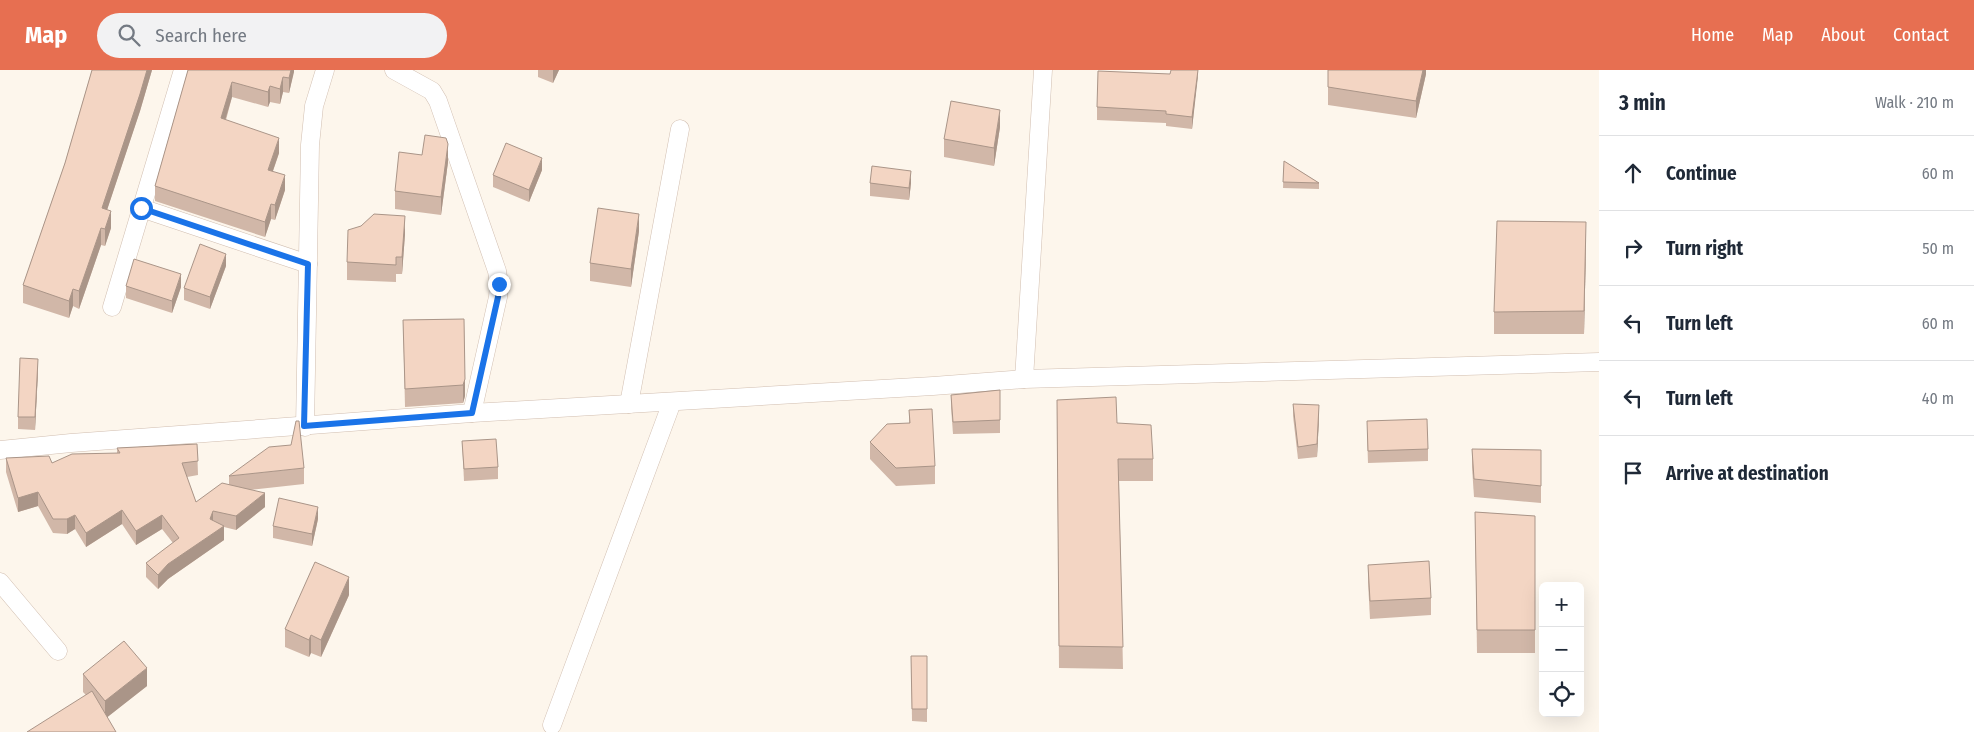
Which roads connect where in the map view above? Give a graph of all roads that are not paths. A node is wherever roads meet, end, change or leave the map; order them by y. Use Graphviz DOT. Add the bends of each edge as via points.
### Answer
graph roads {
  1 [pos="184,70"];
  2 [pos="325,70"];
  3 [pos="394,70"];
  4 [pos="1043,70"];
  5 [pos="680,129"];
  6 [pos="141,208"];
  7 [pos="308,264"];
  8 [pos="112,307"];
  9 [pos="1599,362"];
  10 [pos="1024,379"];
  11 [pos="672,402"];
  12 [pos="629,404"];
  13 [pos="472,413"];
  14 [pos="304,426"];
  15 [pos="0,450"];
  16 [pos="0,582"];
  17 [pos="58,651"];
  18 [pos="552,725"];
  1 -- 6 [label="street"];
  2 -- 7 [label="street" via="311,126"];
  3 -- 13 [label="street" via="432,91 438,100 497,271 498,297"];
  4 -- 10 [label="street"];
  5 -- 12 [label="street"];
  6 -- 7 [label="street"];
  6 -- 8 [label="street"];
  7 -- 14 [label="street"];
  9 -- 10 [label="street"];
  10 -- 11 [label="street"];
  11 -- 12 [label="street"];
  11 -- 18 [label="street"];
  12 -- 13 [label="street"];
  13 -- 14 [label="street"];
  14 -- 15 [label="street"];
  16 -- 17 [label="street"];
}
